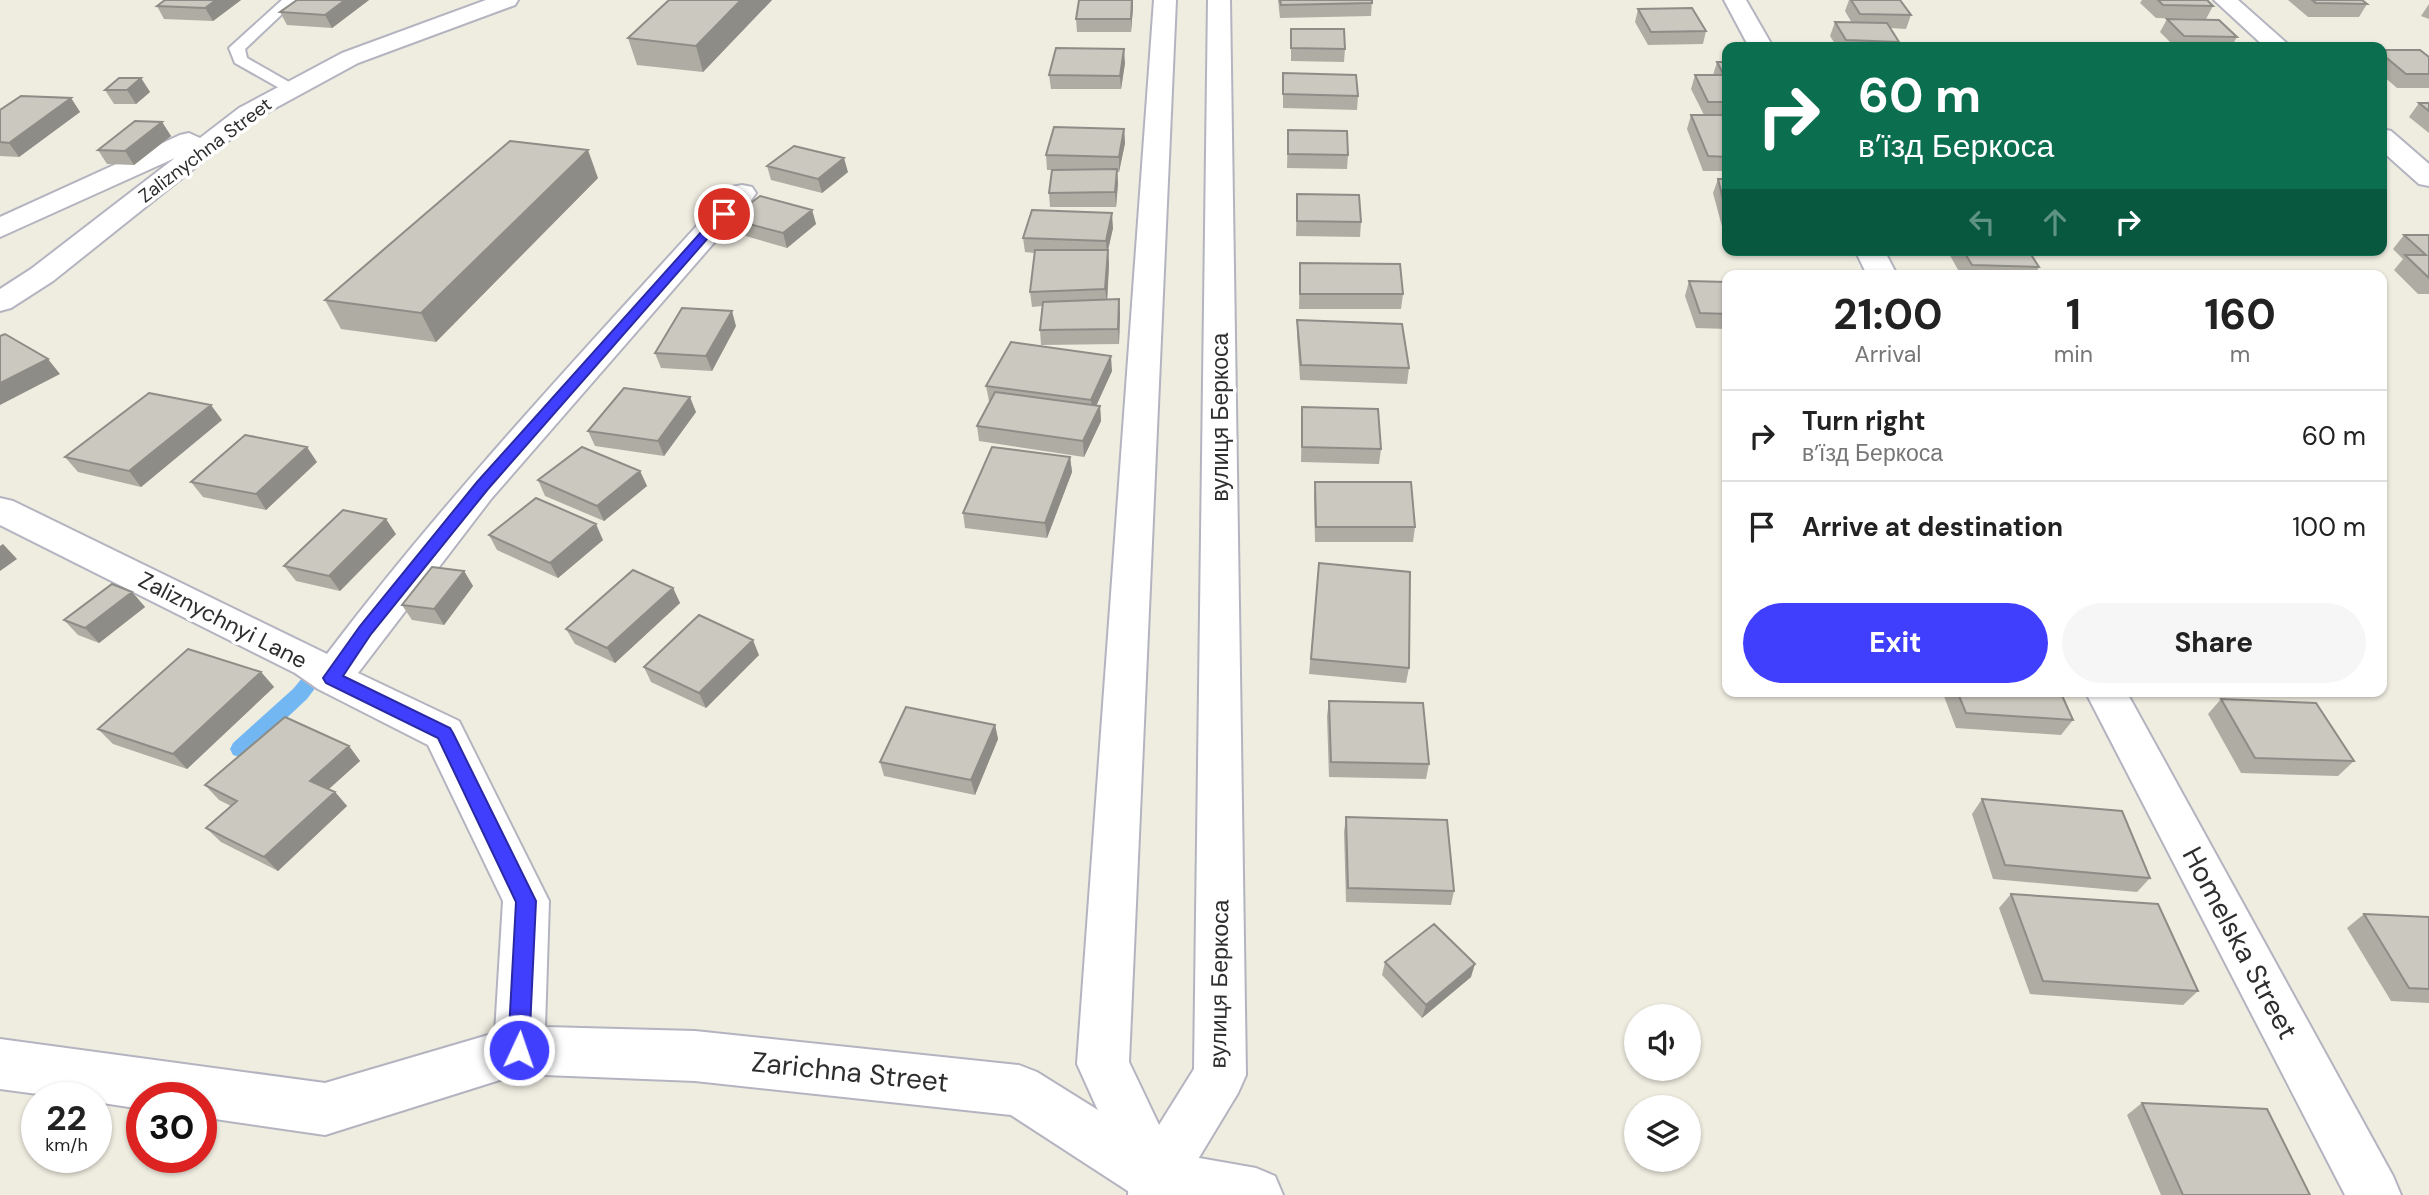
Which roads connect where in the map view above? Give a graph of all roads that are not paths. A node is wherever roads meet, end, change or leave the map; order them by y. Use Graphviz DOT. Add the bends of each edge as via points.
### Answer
graph roads {
  1 [pos="290,0"];
  2 [pos="507,0"];
  3 [pos="1166,0"];
  4 [pos="1219,0"];
  5 [pos="1735,0"];
  6 [pos="2225,0"];
  7 [pos="1757,42"];
  8 [pos="2273,42"];
  9 [pos="290,89"];
  10 [pos="248,113"];
  11 [pos="2387,141"];
  12 [pos="2429,178"];
  13 [pos="742,193"];
  14 [pos="0,228"];
  15 [pos="0,302"];
  16 [pos="0,510"];
  17 [pos="321,670"];
  18 [pos="2108,697"];
  19 [pos="519,1050"];
  20 [pos="0,1064"];
  21 [pos="1155,1187"];
  22 [pos="1256,1195"];
  23 [pos="2374,1195"];
  1 -- 9 [label="lane" via="237,48 240,60"];
  2 -- 9 [label="street, Zaliznychna Street" via="350,58"];
  3 -- 21 [label="street" via="1103,1064"];
  4 -- 21 [label="street, вулиця Беркоса" via="1220,1075"];
  5 -- 7 [label="street"];
  6 -- 8 [label="street"];
  9 -- 10 [label="street, Zaliznychna Street"];
  10 -- 14 [label="street"];
  10 -- 15 [label="street, Zaliznychna Street" via="42,275"];
  11 -- 12 [label="street"];
  13 -- 17 [label="street" via="483,486 366,630"];
  16 -- 17 [label="street, Zaliznychnyi Lane"];
  17 -- 19 [label="street, Zaliznychnyi Lane" via="444,733 526,901"];
  18 -- 23 [label="street, Homelska Street"];
  19 -- 20 [label="street, Zarichna Street" via="325,1109"];
  19 -- 21 [label="street, Zarichna Street" via="695,1056 1019,1090"];
  21 -- 22 [label="street"];
}
